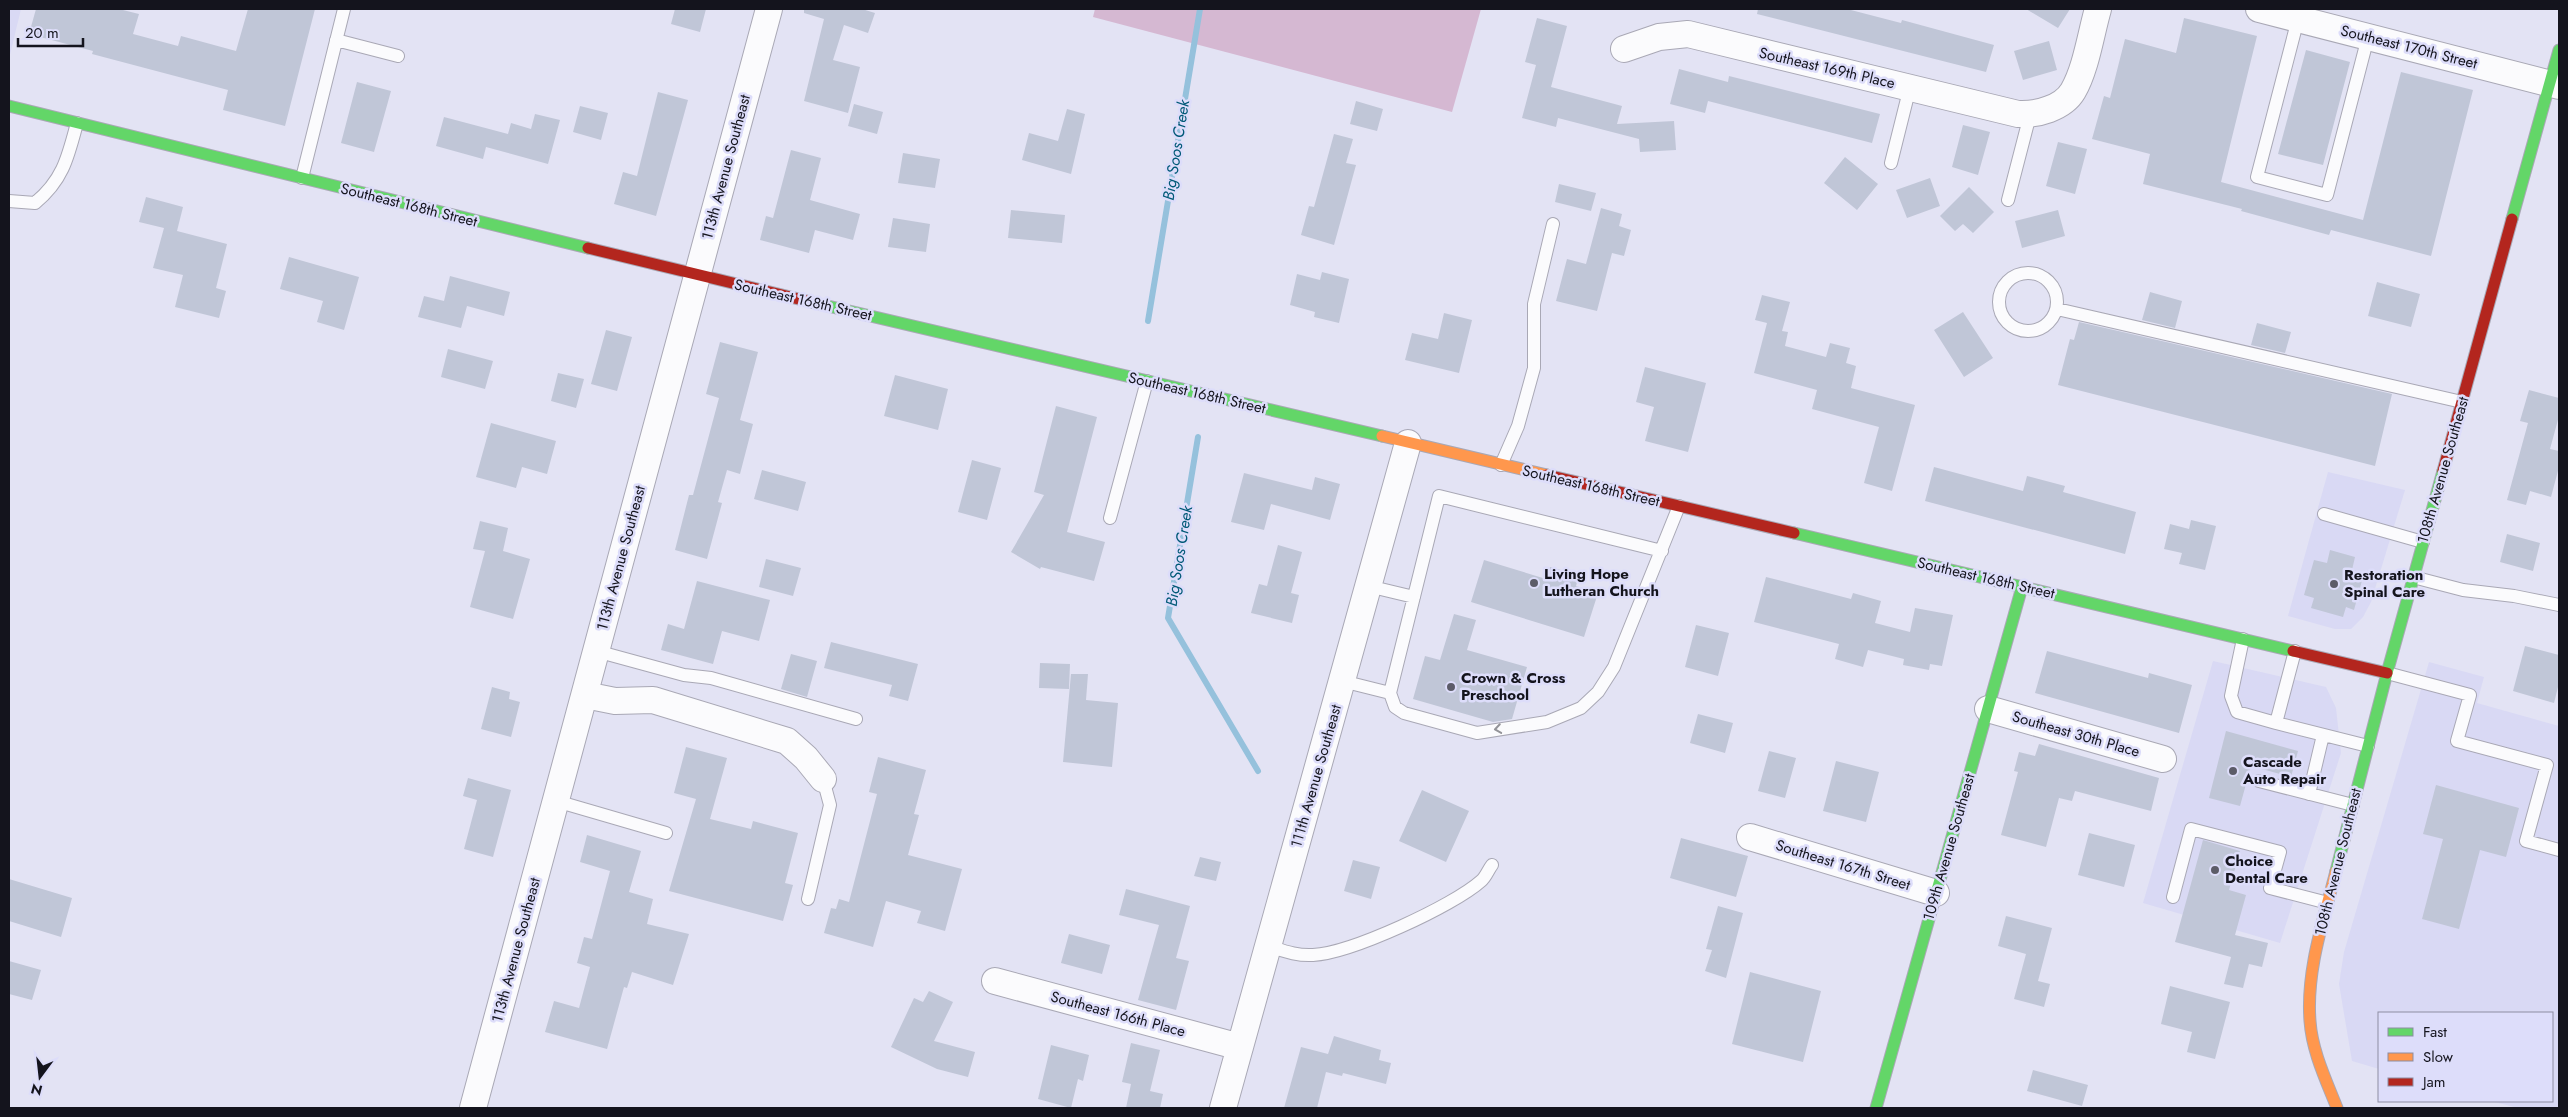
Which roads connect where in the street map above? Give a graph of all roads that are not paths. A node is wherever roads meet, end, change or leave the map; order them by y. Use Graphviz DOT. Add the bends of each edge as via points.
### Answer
graph roads {
  1 [pos="344,9"];
  2 [pos="769,9"];
  3 [pos="2098,9"];
  4 [pos="2259,9"];
  5 [pos="2298,19"];
  6 [pos="2368,37"];
  7 [pos="336,40"];
  8 [pos="1624,49"];
  9 [pos="2559,50"];
  10 [pos="398,56"];
  11 [pos="2555,84"];
  12 [pos="1910,88"];
  13 [pos="9,106"];
  14 [pos="2030,114"];
  15 [pos="76,123"];
  16 [pos="1892,163"];
  17 [pos="302,178"];
  18 [pos="2008,200"];
  19 [pos="9,201"];
  20 [pos="1553,224"];
  21 [pos="697,275"];
  22 [pos="2058,308"];
  23 [pos="1147,381"];
  24 [pos="2462,402"];
  25 [pos="1408,443"];
  26 [pos="1501,465"];
  27 [pos="1680,506"];
  28 [pos="2324,514"];
  29 [pos="1110,518"];
  30 [pos="2423,542"];
  31 [pos="1662,551"];
  32 [pos="2413,577"];
  33 [pos="1368,586"];
  34 [pos="2022,587"];
  35 [pos="1414,597"];
  36 [pos="2559,605"];
  37 [pos="2243,639"];
  38 [pos="596,651"];
  39 [pos="2295,652"];
  40 [pos="2387,673"];
  41 [pos="1342,681"];
  42 [pos="1390,693"];
  43 [pos="584,694"];
  44 [pos="1988,709"];
  45 [pos="856,719"];
  46 [pos="2276,723"];
  47 [pos="2323,735"];
  48 [pos="2368,746"];
  49 [pos="2163,759"];
  50 [pos="823,780"];
  51 [pos="2259,781"];
  52 [pos="2309,794"];
  53 [pos="556,801"];
  54 [pos="2353,805"];
  55 [pos="666,833"];
  56 [pos="1750,837"];
  57 [pos="2559,850"];
  58 [pos="1492,865"];
  59 [pos="1936,893"];
  60 [pos="2173,897"];
  61 [pos="808,899"];
  62 [pos="2328,903"];
  63 [pos="1268,946"];
  64 [pos="995,982"];
  65 [pos="1240,1046"];
  66 [pos="473,1108"];
  67 [pos="1223,1108"];
  68 [pos="1876,1108"];
  69 [pos="2338,1108"];
  1 -- 7 [label="lane"];
  2 -- 21 [label="street, 113th Avenue Southeast"];
  3 -- 14 [label="street" via="2073,91 2053,107"];
  4 -- 5 [label="street, Southeast 170th Street"];
  5 -- 6 [label="street, Southeast 170th Street"];
  5 -- 6 [label="lane" via="2257,176 2327,194"];
  6 -- 11 [label="street, Southeast 170th Street"];
  7 -- 10 [label="lane"];
  7 -- 17 [label="lane"];
  8 -- 12 [label="street, Southeast 169th Place" via="1659,37 1688,34"];
  9 -- 11 [label="street, 108th Avenue Southeast"];
  11 -- 24 [label="street, 108th Avenue Southeast"];
  12 -- 14 [label="street, Southeast 169th Place" via="2018,114"];
  12 -- 16 [label="lane"];
  13 -- 15 [label="street, Southeast 168th Street"];
  14 -- 18 [label="lane"];
  15 -- 17 [label="street, Southeast 168th Street"];
  15 -- 19 [label="lane" via="68,158 51,190 35,204"];
  17 -- 21 [label="street, Southeast 168th Street"];
  20 -- 26 [label="lane" via="1534,304 1534,368 1518,426"];
  21 -- 23 [label="street, Southeast 168th Street"];
  21 -- 38 [label="street, 113th Avenue Southeast"];
  22 -- 22 [label="lane" via="2053,286 2034,273 2012,278 1999,296 2003,319 2022,332 2044,328"];
  22 -- 24 [label="lane"];
  23 -- 25 [label="street, Southeast 168th Street"];
  23 -- 29 [label="lane"];
  24 -- 30 [label="street, 108th Avenue Southeast"];
  25 -- 26 [label="street, Southeast 168th Street"];
  25 -- 33 [label="street, 111th Avenue Southeast"];
  26 -- 27 [label="street, Southeast 168th Street"];
  27 -- 31 [label="lane"];
  27 -- 34 [label="street, Southeast 168th Street"];
  28 -- 30 [label="lane"];
  30 -- 32 [label="street, 108th Avenue Southeast"];
  31 -- 35 [label="lane" via="1439,496"];
  31 -- 42 [label="lane, one-way" via="1614,667 1598,692 1581,708 1547,722 1477,733 1404,713 1395,707"];
  32 -- 36 [label="lane" via="2462,590"];
  32 -- 40 [label="street, 108th Avenue Southeast"];
  33 -- 35 [label="lane"];
  33 -- 41 [label="street, 111th Avenue Southeast"];
  34 -- 37 [label="street, Southeast 168th Street"];
  34 -- 44 [label="street, 109th Avenue Southeast"];
  35 -- 42 [label="lane"];
  37 -- 39 [label="street, Southeast 168th Street"];
  37 -- 46 [label="lane" via="2231,696 2236,712"];
  38 -- 43 [label="street, 113th Avenue Southeast"];
  38 -- 45 [label="lane" via="684,675 711,678"];
  39 -- 40 [label="street, Southeast 168th Street"];
  39 -- 46 [label="lane"];
  40 -- 48 [label="street, 108th Avenue Southeast"];
  40 -- 57 [label="lane" via="2470,695 2457,741 2547,765 2526,841"];
  41 -- 42 [label="lane"];
  41 -- 63 [label="street, 111th Avenue Southeast"];
  43 -- 50 [label="street" via="615,701 654,700 787,741"];
  43 -- 53 [label="street, 113th Avenue Southeast"];
  44 -- 49 [label="street, Southeast 30th Place"];
  44 -- 59 [label="street, 109th Avenue Southeast"];
  46 -- 47 [label="lane"];
  47 -- 48 [label="lane"];
  47 -- 52 [label="lane"];
  48 -- 54 [label="street, 108th Avenue Southeast"];
  50 -- 61 [label="lane" via="830,805"];
  51 -- 52 [label="lane"];
  52 -- 54 [label="lane"];
  53 -- 55 [label="lane"];
  53 -- 66 [label="street, 113th Avenue Southeast"];
  54 -- 62 [label="street, 108th Avenue Southeast"];
  56 -- 59 [label="street, Southeast 167th Street"];
  58 -- 63 [label="lane" via="1483,880 1457,898 1357,944 1316,955 1298,955"];
  59 -- 68 [label="street, 109th Avenue Southeast"];
  60 -- 62 [label="lane" via="2191,829 2280,852 2270,888"];
  62 -- 69 [label="street, 108th Avenue Southeast" via="2312,966 2310,1021 2321,1069"];
  63 -- 65 [label="street, 111th Avenue Southeast"];
  64 -- 65 [label="street, Southeast 166th Place"];
  65 -- 67 [label="street, 111th Avenue Southeast"];
}
